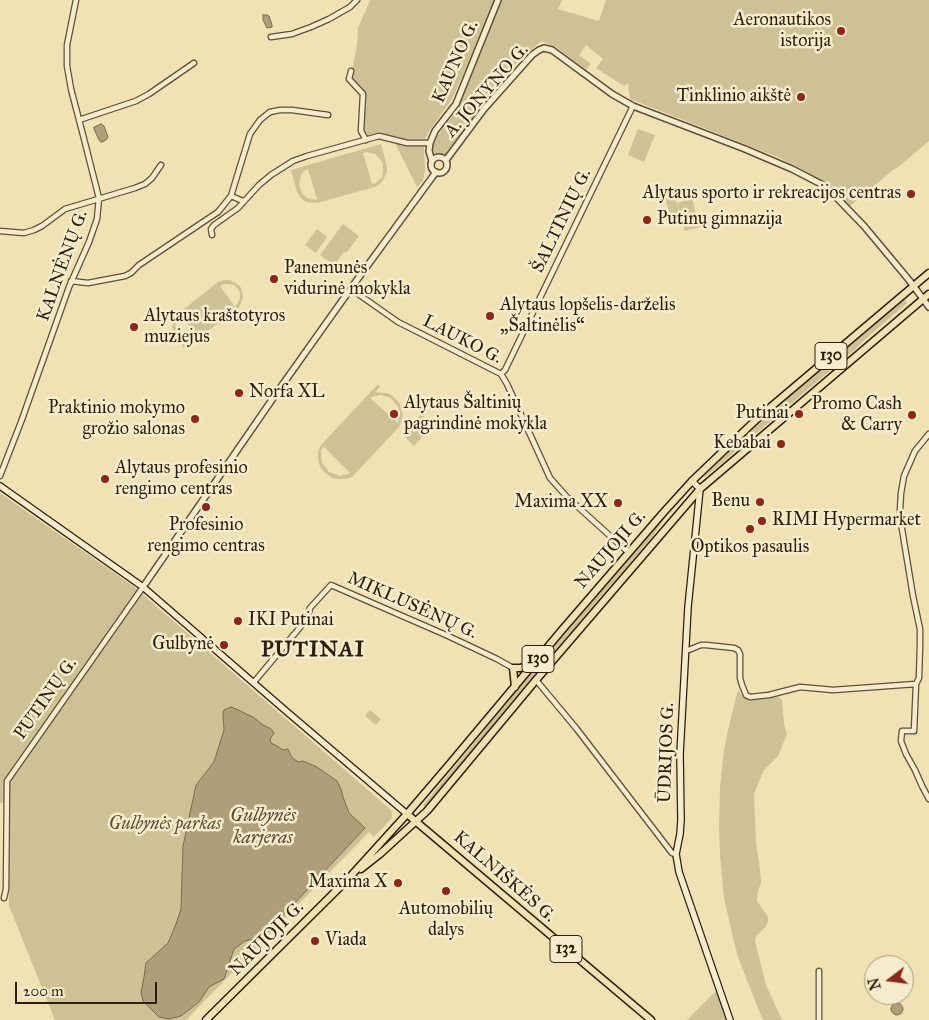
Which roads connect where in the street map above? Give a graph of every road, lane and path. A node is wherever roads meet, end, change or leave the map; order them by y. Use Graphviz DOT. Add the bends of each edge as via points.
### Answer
graph roads {
  1 [pos="76,0"];
  2 [pos="357,0"];
  3 [pos="498,0"];
  4 [pos="272,37"];
  5 [pos="194,63"];
  6 [pos="351,71"];
  7 [pos="633,106"];
  8 [pos="328,115"];
  9 [pos="79,120"];
  10 [pos="366,140"];
  11 [pos="430,143"];
  12 [pos="446,160"];
  13 [pos="432,161"];
  14 [pos="161,165"];
  15 [pos="436,172"];
  16 [pos="231,196"];
  17 [pos="99,198"];
  18 [pos="244,201"];
  19 [pos="0,231"];
  20 [pos="212,236"];
  21 [pos="929,273"];
  22 [pos="72,282"];
  23 [pos="914,286"];
  24 [pos="350,289"];
  25 [pos="929,294"];
  26 [pos="923,299"];
  27 [pos="929,307"];
  28 [pos="501,374"];
  29 [pos="929,434"];
  30 [pos="0,476"];
  31 [pos="692,481"];
  32 [pos="0,486"];
  33 [pos="700,488"];
  34 [pos="629,553"];
  35 [pos="143,587"];
  36 [pos="686,651"];
  37 [pos="534,664"];
  38 [pos="513,668"];
  39 [pos="536,680"];
  40 [pos="254,682"];
  41 [pos="916,684"];
  42 [pos="515,687"];
  43 [pos="929,798"];
  44 [pos="408,814"];
  45 [pos="416,821"];
  46 [pos="676,854"];
  47 [pos="348,879"];
  48 [pos="4,898"];
  49 [pos="819,971"];
  50 [pos="206,1020"];
  51 [pos="650,1020"];
  52 [pos="730,1020"];
  53 [pos="819,1020"];
  1 -- 9 [label="street, KALNĖNŲ G." via="67,45 67,66"];
  2 -- 4 [label="street" via="311,27"];
  3 -- 11 [label="street, KAUNO G." via="456,104"];
  5 -- 9 [label="street" via="149,94"];
  6 -- 10 [label="street" via="349,79 363,94 361,131"];
  7 -- 12 [label="street, A. JONYNO G." via="552,50 544,48 532,55"];
  7 -- 23 [label="street" via="751,151 821,184 850,211"];
  7 -- 28 [label="street, ŠALTINIŲ G."];
  8 -- 16 [label="street" via="280,110 270,112 260,120 250,134"];
  9 -- 17 [label="street, KALNĖNŲ G."];
  10 -- 11 [label="street" via="379,136 407,143"];
  10 -- 18 [label="street" via="293,161 271,174"];
  11 -- 13 [label="street"];
  12 -- 13 [label="street" via="440,157"];
  12 -- 15 [label="street" via="445,170"];
  13 -- 15 [label="street" via="432,169"];
  14 -- 17 [label="street" via="145,184"];
  15 -- 24 [label="street"];
  16 -- 18 [label="street"];
  16 -- 22 [label="street" via="218,212 139,264 131,273 88,283"];
  17 -- 19 [label="street" via="65,209 34,230 24,233"];
  17 -- 22 [label="street, KALNĖNŲ G." via="97,219"];
  18 -- 20 [label="street" via="214,225"];
  21 -- 23 [label="main road, NAUJOJI G. / 130"];
  22 -- 30 [label="street, KALNĖNŲ G."];
  23 -- 26 [label="street"];
  23 -- 31 [label="main road, NAUJOJI G. / 130" via="760,416"];
  24 -- 28 [label="street, LAUKO G." via="398,322"];
  24 -- 35 [label="street"];
  25 -- 26 [label="main road, NAUJOJI G. / 130"];
  26 -- 27 [label="street"];
  26 -- 33 [label="main road, NAUJOJI G. / 130"];
  28 -- 34 [label="street, LAUKO G." via="550,478"];
  29 -- 41 [label="street" via="915,451 904,476 900,510 920,629 919,678"];
  31 -- 33 [label="main road"];
  31 -- 34 [label="main road, NAUJOJI G. / 130"];
  32 -- 35 [label="main road"];
  33 -- 36 [label="main road, ŪDRIJOS G." via="688,596"];
  33 -- 39 [label="main road, NAUJOJI G. / 130"];
  34 -- 37 [label="main road, NAUJOJI G. / 130"];
  35 -- 40 [label="main road"];
  35 -- 48 [label="street, PUTINŲ G." via="7,781"];
  36 -- 41 [label="street" via="701,645 738,650 740,678 746,695 750,697 800,687 833,690"];
  36 -- 46 [label="main road, ŪDRIJOS G." via="680,754 681,820"];
  37 -- 38 [label="main road"];
  37 -- 42 [label="main road, NAUJOJI G. / 130"];
  38 -- 40 [label="street, MIKLUSĖNŲ G." via="330,585 310,608 307,619"];
  38 -- 42 [label="main road"];
  39 -- 45 [label="main road, NAUJOJI G. / 130"];
  39 -- 46 [label="street"];
  40 -- 44 [label="main road"];
  41 -- 43 [label="street" via="914,731 902,731 901,741"];
  42 -- 44 [label="main road, NAUJOJI G. / 130"];
  44 -- 45 [label="main road, KALNIŠKĖS G. / 132"];
  44 -- 47 [label="main road, NAUJOJI G. / 130"];
  45 -- 47 [label="main road, NAUJOJI G."];
  45 -- 51 [label="main road, KALNIŠKĖS G. / 132"];
  46 -- 52 [label="main road, ŪDRIJOS G." via="679,872"];
  47 -- 50 [label="main road, NAUJOJI G. / 130"];
  49 -- 53 [label="street"];
}
